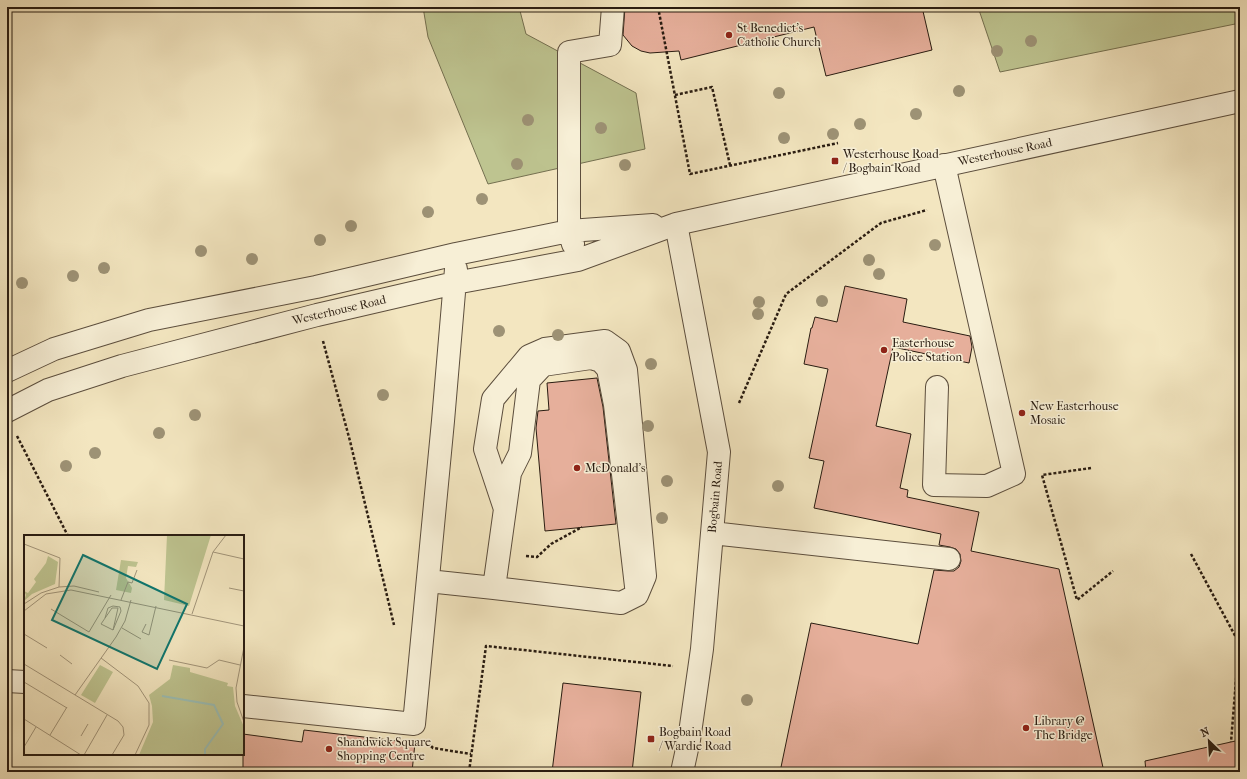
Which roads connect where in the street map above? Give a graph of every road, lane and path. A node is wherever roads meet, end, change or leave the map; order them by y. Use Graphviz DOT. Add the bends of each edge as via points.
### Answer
graph roads {
  1 [pos="613,7"];
  2 [pos="658,7"];
  3 [pos="675,95"];
  4 [pos="1240,101"];
  5 [pos="838,143"];
  6 [pos="730,165"];
  7 [pos="944,165"];
  8 [pos="953,202"];
  9 [pos="676,224"];
  10 [pos="569,231"];
  11 [pos="456,254"];
  12 [pos="578,260"];
  13 [pos="456,283"];
  14 [pos="317,315"];
  15 [pos="7,371"];
  16 [pos="937,387"];
  17 [pos="737,409"];
  18 [pos="11,420"];
  19 [pos="1091,468"];
  20 [pos="505,510"];
  21 [pos="712,533"];
  22 [pos="68,535"];
  23 [pos="1191,554"];
  24 [pos="949,560"];
  25 [pos="1113,572"];
  26 [pos="428,581"];
  27 [pos="494,588"];
  28 [pos="637,596"];
  29 [pos="395,630"];
  30 [pos="699,668"];
  31 [pos="7,681"];
  32 [pos="24,682"];
  33 [pos="244,706"];
  34 [pos="415,714"];
  35 [pos="1231,742"];
  36 [pos="471,754"];
  37 [pos="469,772"];
  38 [pos="682,772"];
  1 -- 10 [label="street" via="610,45 569,52"];
  2 -- 3 [label="path"];
  3 -- 6 [label="path" via="712,87"];
  3 -- 6 [label="path" via="690,174"];
  4 -- 7 [label="street, Westerhouse Road"];
  5 -- 6 [label="path"];
  7 -- 8 [label="street"];
  7 -- 9 [label="street, Westerhouse Road"];
  8 -- 16 [label="street" via="1014,474 987,486 934,485"];
  8 -- 17 [label="path" via="882,223 786,294"];
  9 -- 10 [label="street, Westerhouse Road"];
  9 -- 12 [label="street, Westerhouse Road"];
  9 -- 21 [label="street, Bogbain Road" via="719,452"];
  10 -- 11 [label="street, Westerhouse Road"];
  10 -- 12 [label="street"];
  11 -- 13 [label="street"];
  11 -- 15 [label="street, Westerhouse Road" via="316,287 149,320 54,349"];
  12 -- 13 [label="street, Westerhouse Road"];
  13 -- 14 [label="street, Westerhouse Road"];
  13 -- 26 [label="street"];
  14 -- 18 [label="street, Westerhouse Road" via="122,366 48,390"];
  14 -- 29 [label="path"];
  18 -- 22 [label="path"];
  19 -- 25 [label="path" via="1042,475 1077,600"];
  20 -- 27 [label="street"];
  20 -- 28 [label="street" via="510,473 520,453 529,380 543,365 591,358 601,361 608,369 615,405"];
  20 -- 28 [label="street" via="485,449 493,399 529,356 545,349 605,342 619,351 626,370 645,576"];
  21 -- 24 [label="street"];
  21 -- 30 [label="street, Bogbain Road"];
  23 -- 35 [label="path" via="1239,644"];
  26 -- 27 [label="street"];
  26 -- 34 [label="street"];
  27 -- 28 [label="street" via="621,603"];
  30 -- 36 [label="path" via="486,646"];
  30 -- 38 [label="street, Bogbain Road"];
  31 -- 32 [label="street"];
  33 -- 34 [label="street" via="414,724"];
  34 -- 36 [label="path" via="433,748"];
  36 -- 37 [label="path"];
}
